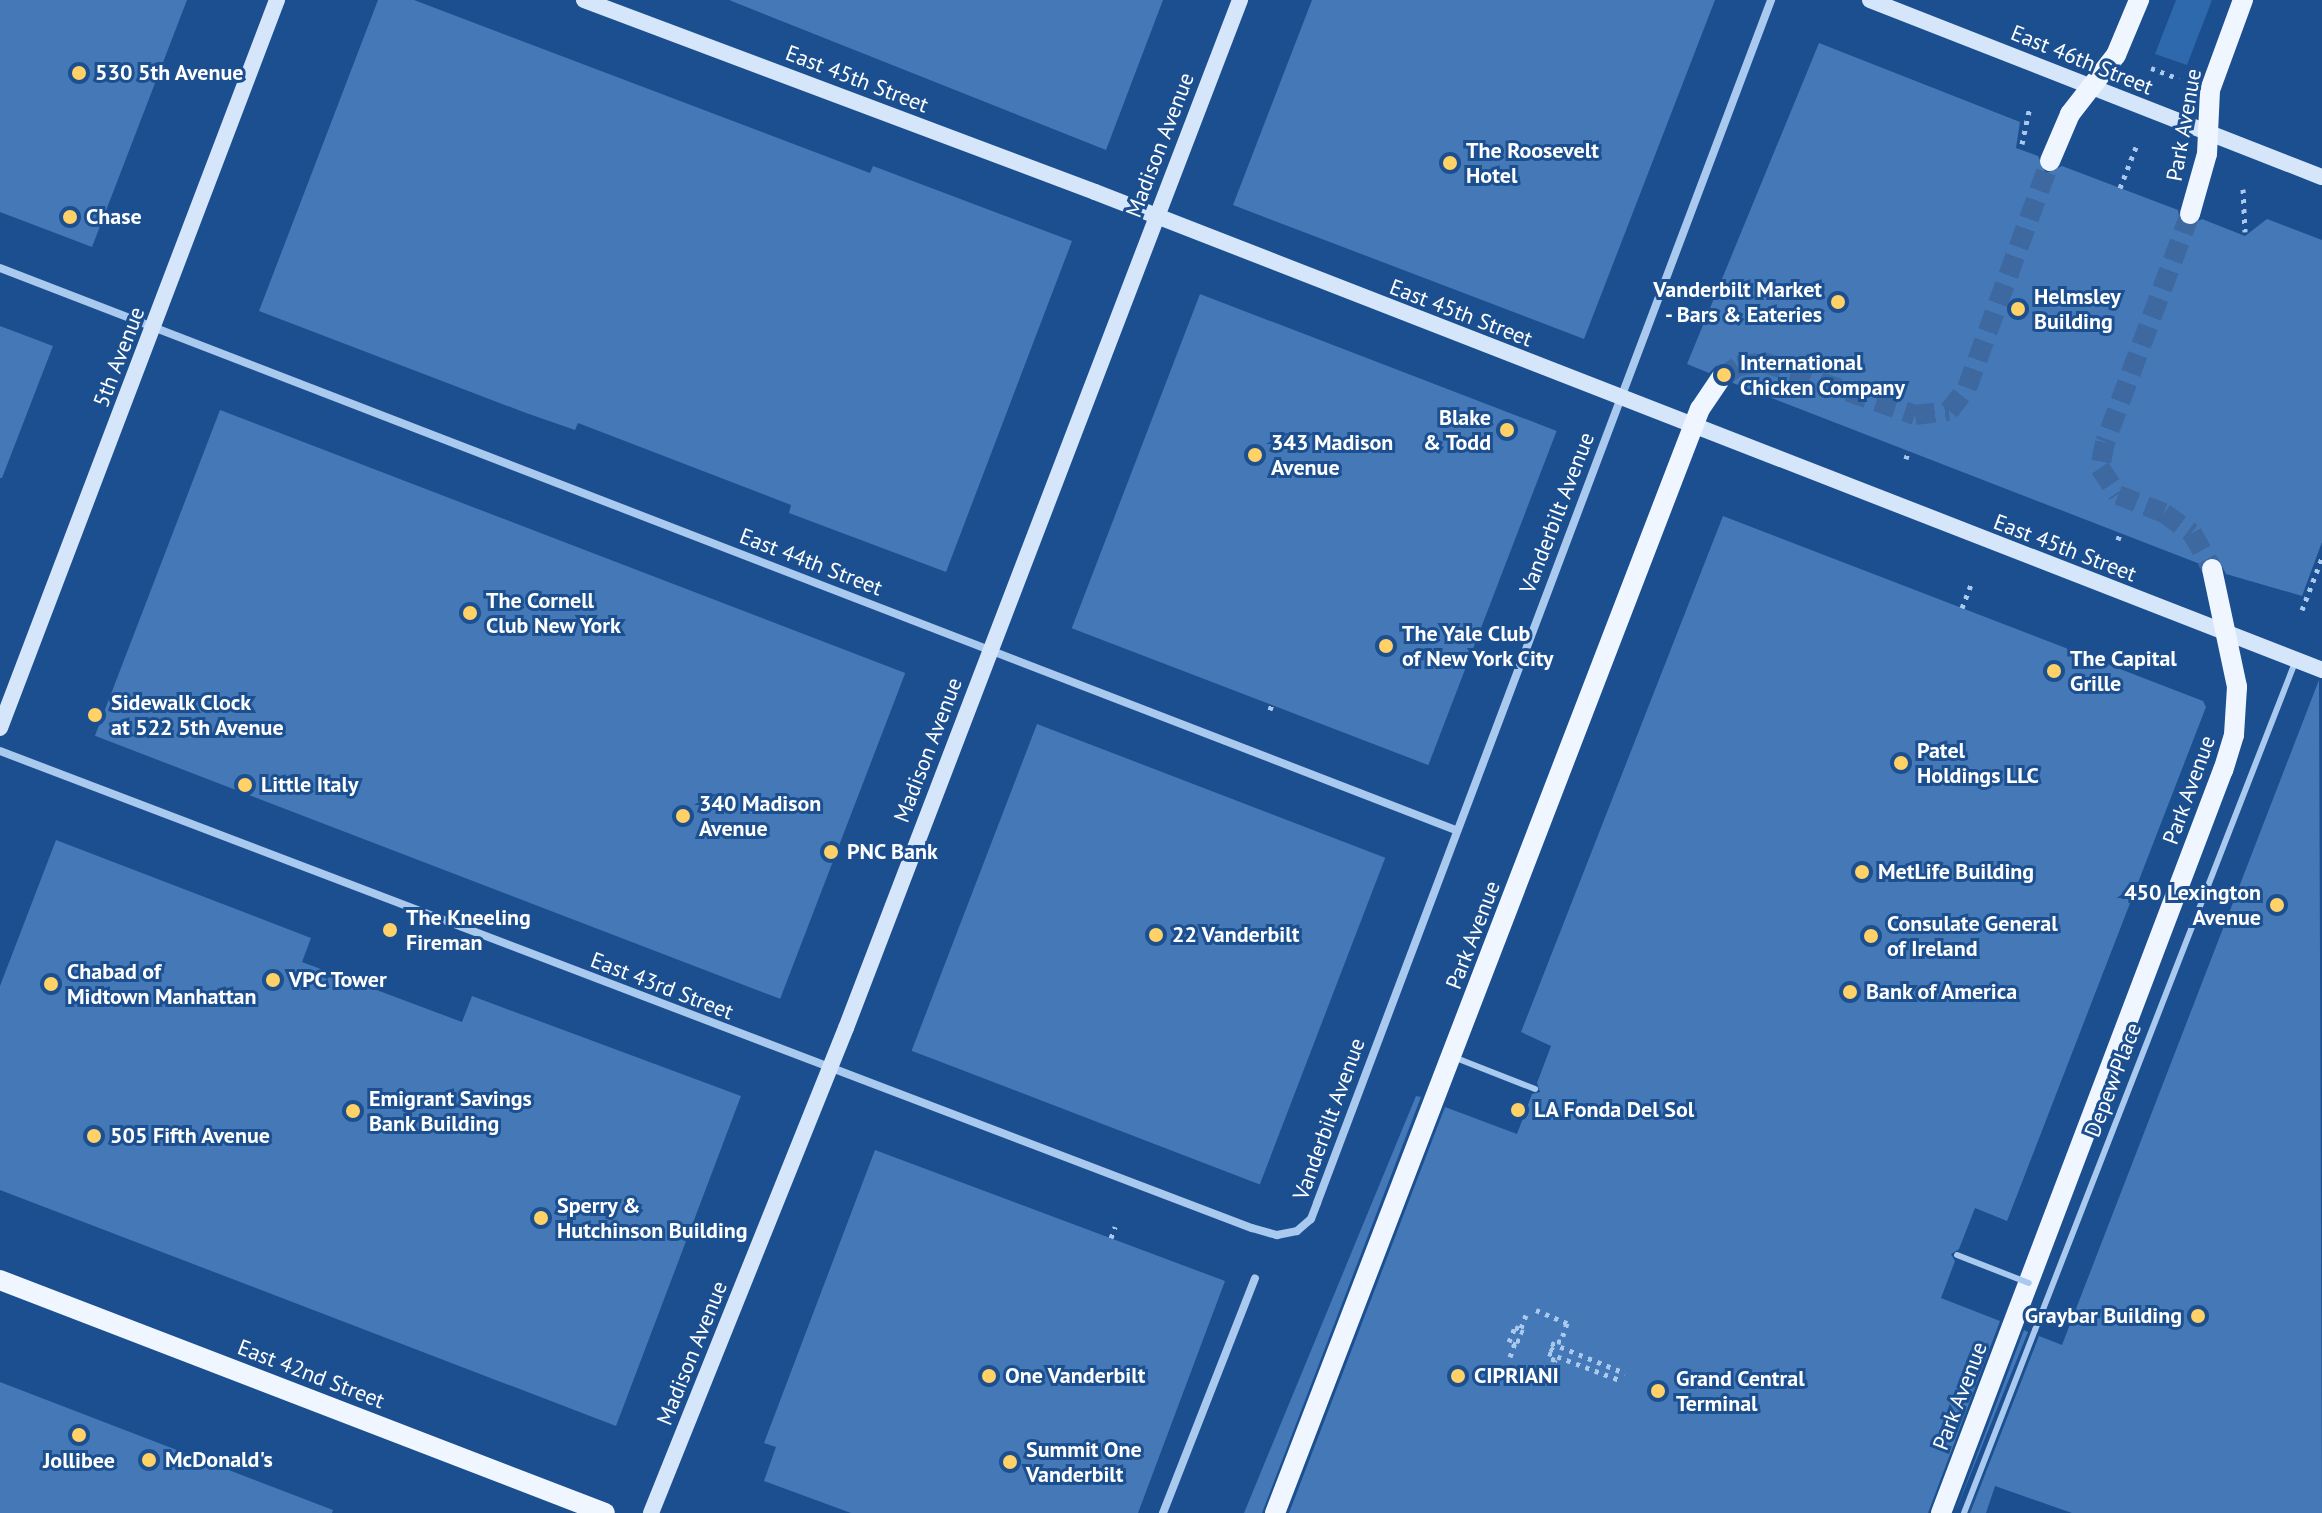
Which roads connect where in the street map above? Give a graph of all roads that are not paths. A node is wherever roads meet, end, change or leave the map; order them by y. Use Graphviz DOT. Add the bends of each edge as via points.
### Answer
graph roads {
  1 [pos="277,0"];
  2 [pos="584,0"];
  3 [pos="1240,0"];
  4 [pos="1771,0"];
  5 [pos="1870,0"];
  6 [pos="2139,0"];
  7 [pos="2243,0"];
  8 [pos="2090,88"];
  9 [pos="2207,133"];
  10 [pos="2050,161"];
  11 [pos="2322,177"];
  12 [pos="2190,214"];
  13 [pos="1156,217"];
  14 [pos="0,268"];
  15 [pos="154,327"];
  16 [pos="1721,378"];
  17 [pos="1619,400"];
  18 [pos="2212,569"];
  19 [pos="990,651"];
  20 [pos="2296,660"];
  21 [pos="2322,670"];
  22 [pos="0,728"];
  23 [pos="0,751"];
  24 [pos="1456,830"];
  25 [pos="1452,1057"];
  26 [pos="830,1068"];
  27 [pos="1535,1089"];
  28 [pos="1311,1219"];
  29 [pos="1957,1255"];
  30 [pos="1255,1278"];
  31 [pos="0,1280"];
  32 [pos="2029,1283"];
  33 [pos="605,1513"];
  34 [pos="651,1513"];
  35 [pos="1163,1513"];
  36 [pos="1275,1513"];
  37 [pos="1941,1513"];
  38 [pos="1964,1513"];
  1 -- 15 [label="main road, 5th Avenue"];
  2 -- 13 [label="main road, East 45th Street"];
  3 -- 13 [label="main road, Madison Avenue"];
  4 -- 17 [label="street, Vanderbilt Avenue"];
  5 -- 8 [label="main road, East 46th Street"];
  6 -- 8 [label="main road" via="2116,55"];
  7 -- 9 [label="main road, Park Avenue" via="2210,90"];
  8 -- 9 [label="main road, East 46th Street"];
  8 -- 10 [label="main road" via="2070,114"];
  9 -- 11 [label="main road, East 46th Street"];
  9 -- 12 [label="main road, Park Avenue" via="2203,173"];
  13 -- 17 [label="main road, East 45th Street"];
  13 -- 19 [label="main road, Madison Avenue"];
  14 -- 15 [label="street, East 44th Street"];
  15 -- 19 [label="street, East 44th Street"];
  15 -- 22 [label="main road, 5th Avenue"];
  16 -- 25 [label="main road, Park Avenue, bridge" via="1700,409"];
  17 -- 20 [label="main road, East 45th Street"];
  17 -- 24 [label="street, Vanderbilt Avenue"];
  18 -- 32 [label="main road, Park Avenue, bridge" via="2234,662 2234,735"];
  19 -- 24 [label="street, East 44th Street"];
  19 -- 26 [label="main road, Madison Avenue"];
  20 -- 21 [label="main road, East 45th Street"];
  20 -- 38 [label="lane, Depew Place, bridge"];
  23 -- 26 [label="street, East 43rd Street"];
  24 -- 28 [label="street, Vanderbilt Avenue"];
  25 -- 27 [label="lane, bridge"];
  25 -- 36 [label="main road, Park Avenue, bridge"];
  26 -- 28 [label="street, East 43rd Street" via="1264,1233 1297,1231"];
  26 -- 34 [label="main road, Madison Avenue"];
  29 -- 32 [label="lane, bridge"];
  30 -- 35 [label="street"];
  31 -- 33 [label="main road, East 42nd Street"];
  32 -- 37 [label="main road, Park Avenue"];
}
